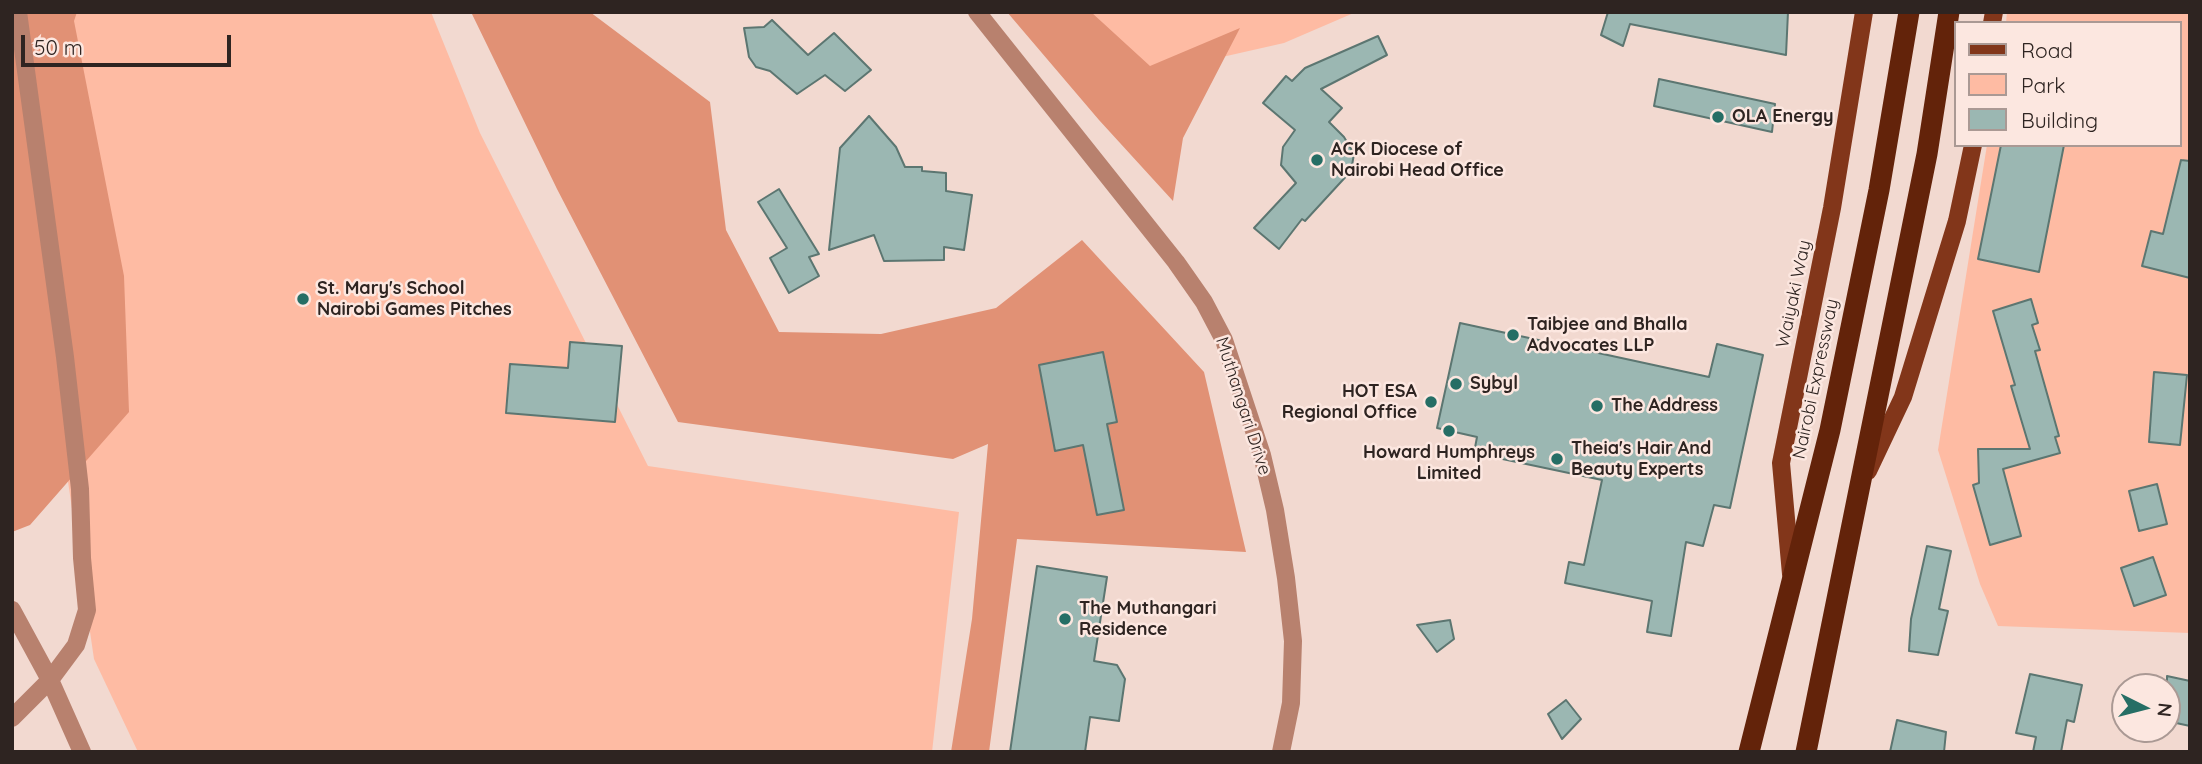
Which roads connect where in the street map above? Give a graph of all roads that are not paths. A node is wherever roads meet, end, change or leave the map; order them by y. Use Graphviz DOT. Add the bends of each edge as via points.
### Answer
graph roads {
  1 [pos="18,12"];
  2 [pos="977,12"];
  3 [pos="1864,12"];
  4 [pos="1909,12"];
  5 [pos="1949,12"];
  6 [pos="1973,147"];
  7 [pos="1859,490"];
  8 [pos="1791,584"];
  9 [pos="12,610"];
  10 [pos="50,681"];
  11 [pos="12,718"];
  12 [pos="82,752"];
  13 [pos="1281,752"];
  14 [pos="1749,752"];
  15 [pos="1806,752"];
  1 -- 10 [label="street" via="65,358 80,489 87,610 76,645"];
  2 -- 13 [label="street, Muthangari Drive" via="1176,262 1224,340 1262,455 1286,578 1293,641 1291,704"];
  3 -- 8 [label="main road, Waiyaki Way" via="1832,208 1780,463"];
  4 -- 8 [label="highway, Nairobi Expressway" via="1879,190 1830,430"];
  5 -- 7 [label="highway" via="1927,154"];
  6 -- 7 [label="main road" via="1957,221 1903,397"];
  7 -- 15 [label="highway"];
  8 -- 14 [label="highway, Nairobi Expressway"];
  9 -- 10 [label="street"];
  10 -- 11 [label="street"];
  10 -- 12 [label="street"];
}
